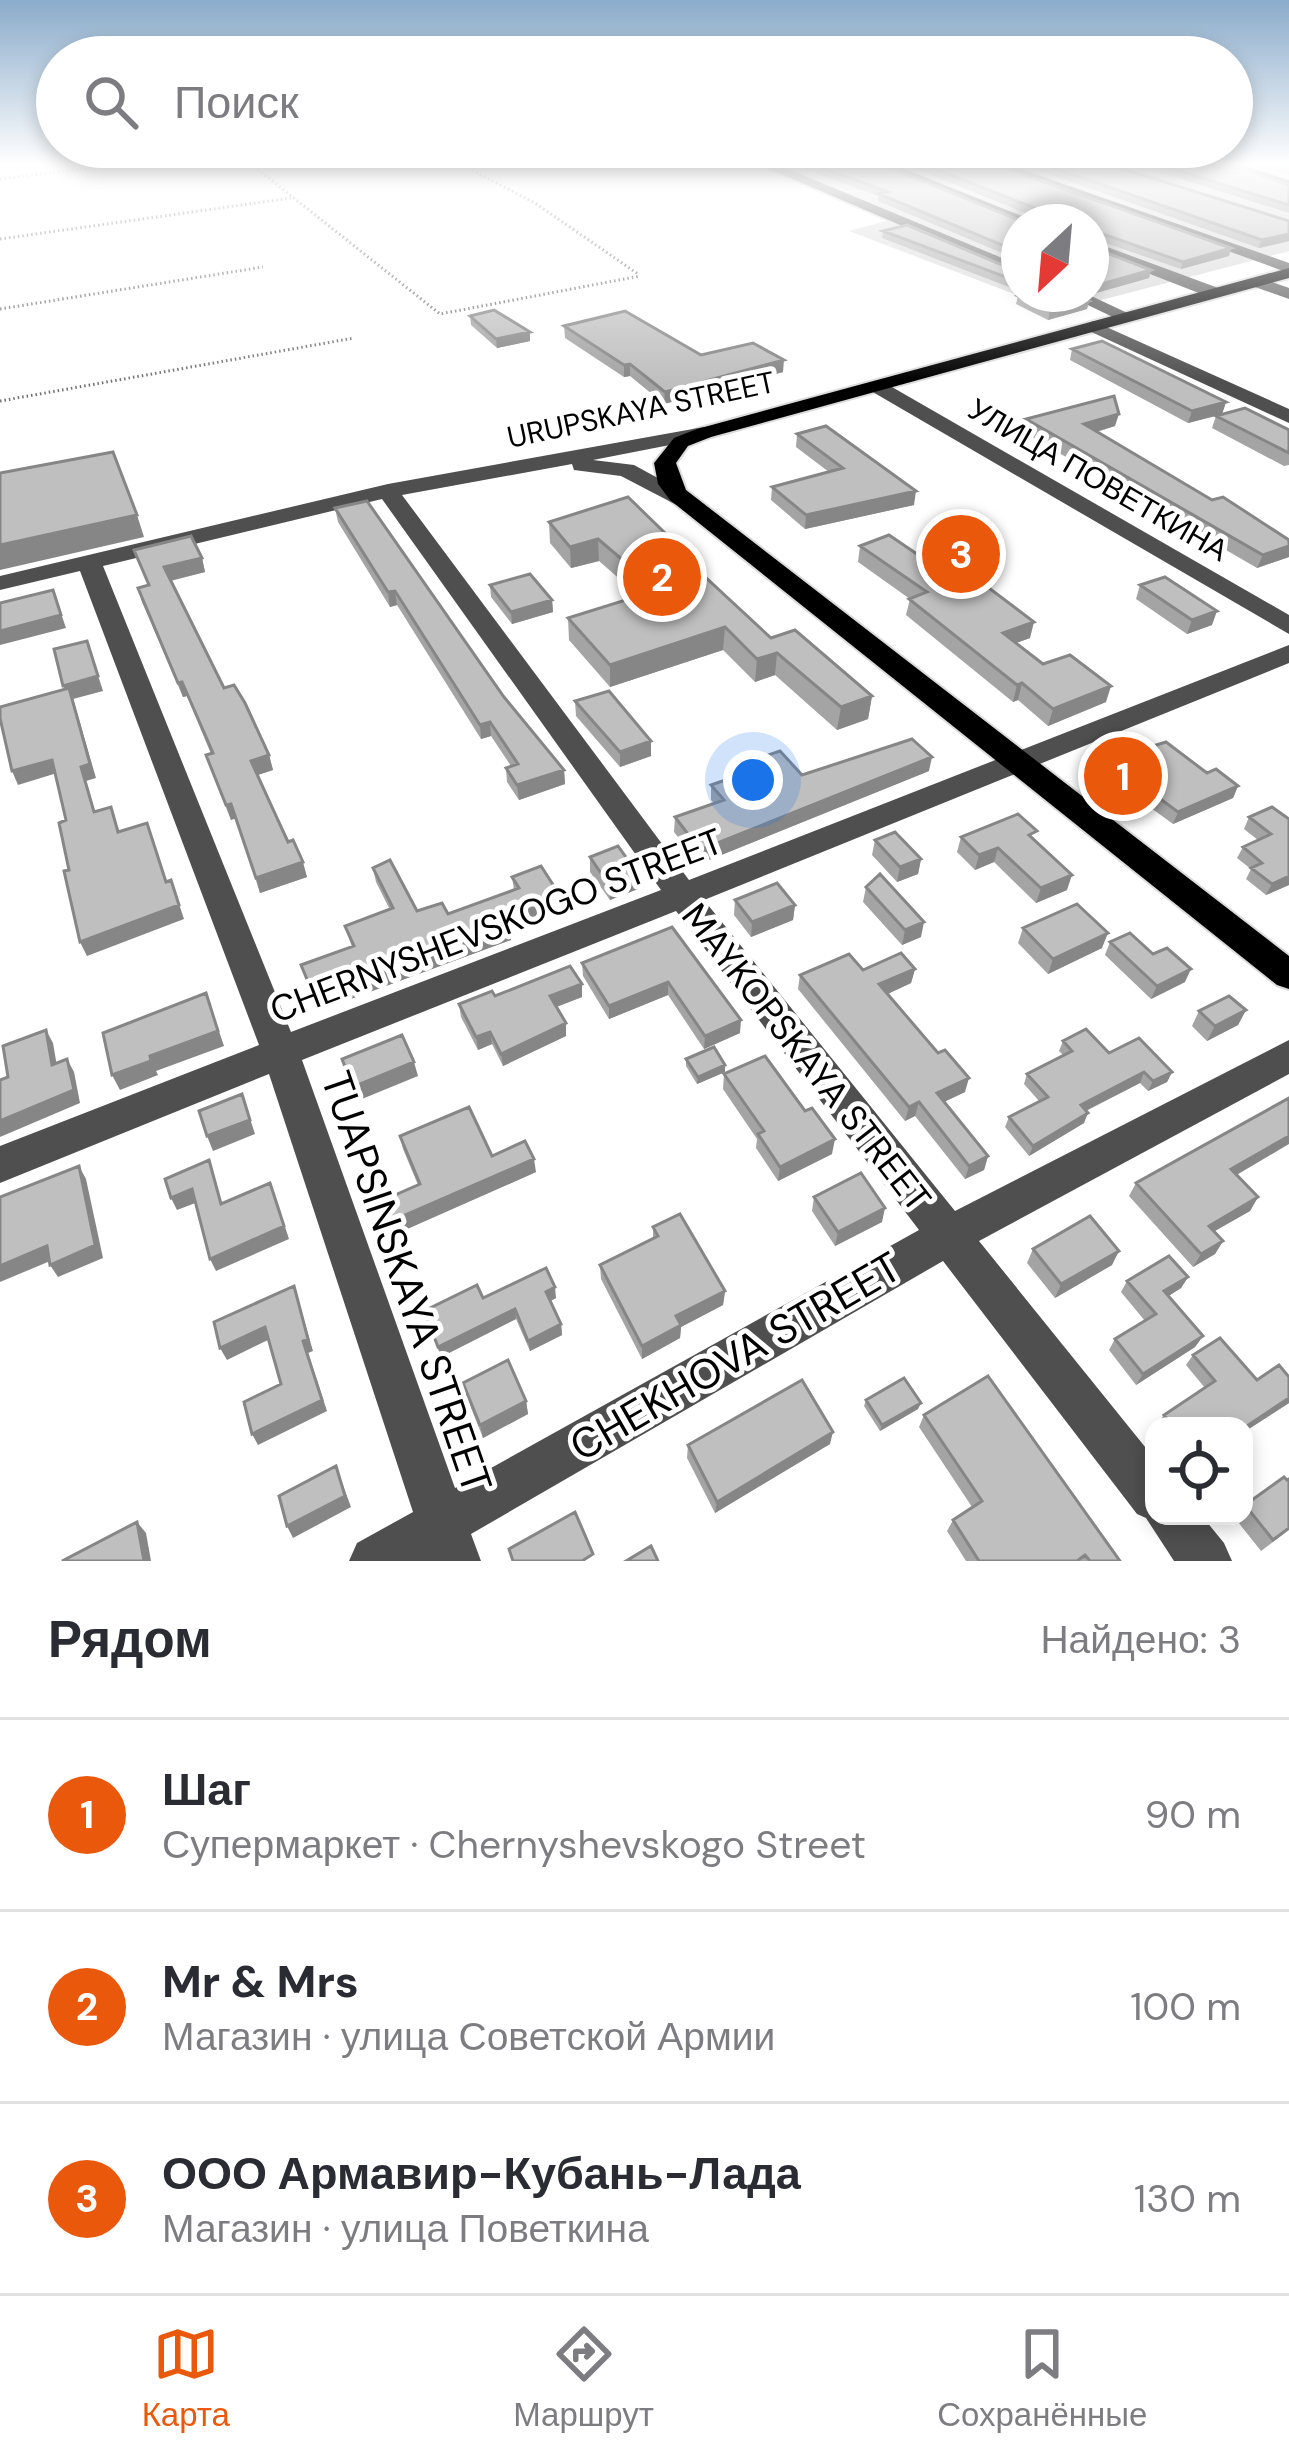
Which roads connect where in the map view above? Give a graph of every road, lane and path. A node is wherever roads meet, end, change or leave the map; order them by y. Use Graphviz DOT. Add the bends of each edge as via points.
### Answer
graph roads {
  1 [pos="342,237"];
  2 [pos="584,237"];
  3 [pos="938,237"];
  4 [pos="1195,237"];
  5 [pos="1109,252"];
  6 [pos="1001,263"];
  7 [pos="263,267"];
  8 [pos="1289,271"];
  9 [pos="1258,282"];
  10 [pos="1215,293"];
  11 [pos="1289,294"];
  12 [pos="0,309"];
  13 [pos="1109,309"];
  14 [pos="1127,317"];
  15 [pos="1093,326"];
  16 [pos="354,338"];
  17 [pos="878,387"];
  18 [pos="0,401"];
  19 [pos="1289,416"];
  20 [pos="704,434"];
  21 [pos="510,469"];
  22 [pos="388,491"];
  23 [pos="694,508"];
  24 [pos="89,562"];
  25 [pos="0,583"];
  26 [pos="1289,626"];
  27 [pos="1289,653"];
  28 [pos="1022,764"];
  29 [pos="682,895"];
  30 [pos="1289,975"];
  31 [pos="280,1051"];
  32 [pos="1289,1057"];
  33 [pos="0,1166"];
  34 [pos="946,1237"];
  35 [pos="1145,1486"];
  36 [pos="1177,1525"];
  37 [pos="448,1541"];
  38 [pos="375,1561"];
  39 [pos="1206,1561"];
  1 -- 2 [label="path" via="440,314 640,275"];
  3 -- 6 [label="street"];
  4 -- 8 [label="street"];
  5 -- 10 [label="street"];
  7 -- 12 [label="path"];
  8 -- 9 [label="main road, URUPSKAYA STREET"];
  9 -- 10 [label="main road, URUPSKAYA STREET"];
  9 -- 11 [label="street"];
  10 -- 14 [label="main road, URUPSKAYA STREET"];
  13 -- 14 [label="street"];
  14 -- 15 [label="main road, URUPSKAYA STREET"];
  15 -- 17 [label="main road, URUPSKAYA STREET"];
  15 -- 19 [label="street"];
  16 -- 18 [label="path"];
  17 -- 20 [label="main road, URUPSKAYA STREET"];
  17 -- 26 [label="street, УЛИЦА ПОВЕТКИНА"];
  20 -- 21 [label="street, URUPSKAYA STREET"];
  20 -- 23 [label="main road" via="681,442 665,463 670,484"];
  21 -- 22 [label="street, URUPSKAYA STREET"];
  21 -- 23 [label="street" via="610,466"];
  22 -- 24 [label="street, URUPSKAYA STREET"];
  22 -- 29 [label="street, MAYKOPSKAYA STREET"];
  23 -- 28 [label="main road"];
  24 -- 25 [label="street, URUPSKAYA STREET"];
  24 -- 31 [label="street, TUAPSINSKAYA STREET"];
  27 -- 28 [label="street, CHERNYSHEVSKOGO STREET"];
  28 -- 29 [label="street, CHERNYSHEVSKOGO STREET"];
  28 -- 30 [label="main road"];
  29 -- 31 [label="street, CHERNYSHEVSKOGO STREET"];
  29 -- 34 [label="street, MAYKOPSKAYA STREET"];
  31 -- 33 [label="street, CHERNYSHEVSKOGO STREET"];
  31 -- 37 [label="street, TUAPSINSKAYA STREET"];
  32 -- 34 [label="street, CHEKHOVA STREET"];
  34 -- 35 [label="street, MAYKOPSKAYA STREET"];
  34 -- 37 [label="street, CHEKHOVA STREET"];
  36 -- 39 [label="street"];
  37 -- 38 [label="street, CHEKHOVA STREET"];
}
